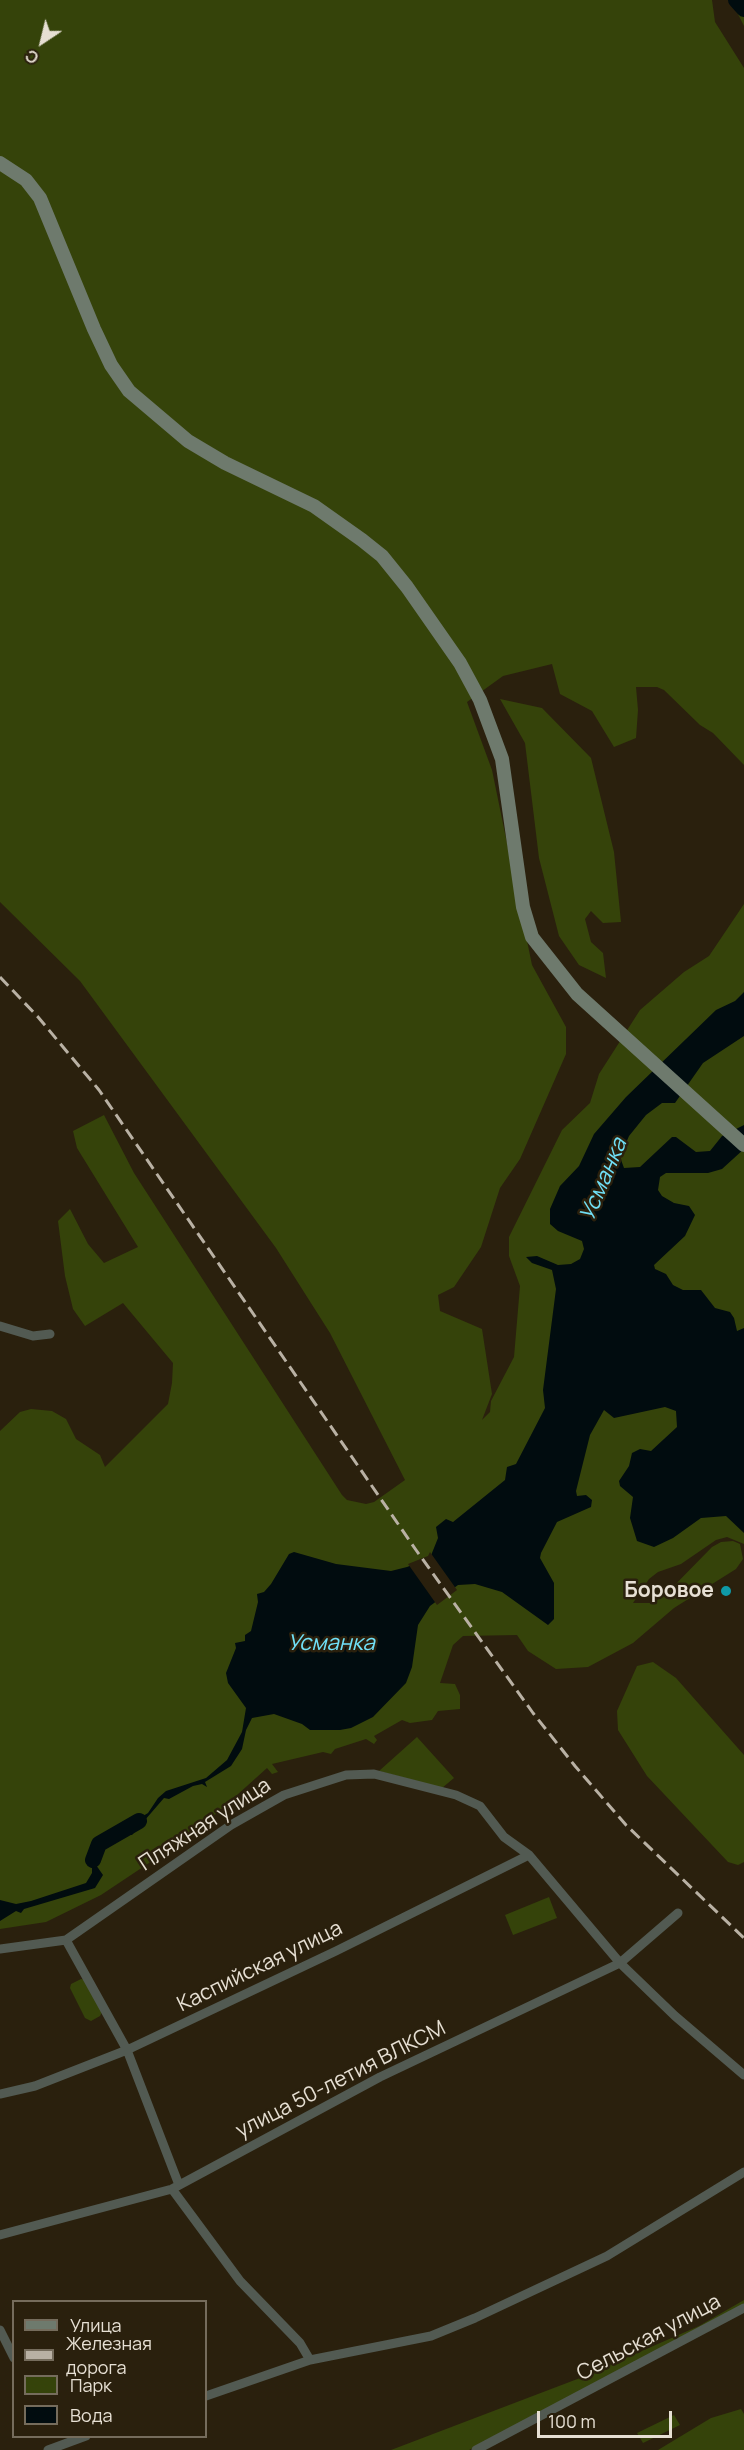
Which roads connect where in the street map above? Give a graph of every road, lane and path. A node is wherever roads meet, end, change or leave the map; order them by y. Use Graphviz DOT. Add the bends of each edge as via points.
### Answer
graph roads {
  1 [pos="0,163"];
  2 [pos="744,1146"];
  3 [pos="0,1326"];
  4 [pos="50,1334"];
  5 [pos="529,1855"];
  6 [pos="678,1913"];
  7 [pos="66,1940"];
  8 [pos="0,1948"];
  9 [pos="620,1963"];
  10 [pos="127,2050"];
  11 [pos="744,2075"];
  12 [pos="0,2094"];
  13 [pos="744,2172"];
  14 [pos="175,2187"];
  15 [pos="0,2235"];
  16 [pos="744,2308"];
  17 [pos="0,2330"];
  18 [pos="12,2354"];
  19 [pos="310,2360"];
  20 [pos="207,2396"];
  21 [pos="80,2438"];
  22 [pos="52,2448"];
  23 [pos="476,2450"];
  1 -- 2 [label="street" via="26,180 40,198 94,329 111,365 129,390 188,441 314,506 382,556 455,654 480,700 502,759 523,907 532,937 578,994"];
  3 -- 4 [label="street" via="33,1336"];
  5 -- 7 [label="street, Пляжная улица" via="504,1837 480,1806 456,1795 374,1774 346,1775 284,1795 231,1825"];
  5 -- 9 [label="street, Пляжная улица"];
  5 -- 10 [label="street, Каспийская улица"];
  6 -- 9 [label="street, улица 50-летия ВЛКСМ"];
  7 -- 8 [label="street, Пляжная улица"];
  7 -- 10 [label="street"];
  9 -- 11 [label="street, Пляжная улица"];
  9 -- 14 [label="street, улица 50-летия ВЛКСМ" via="381,2077"];
  10 -- 12 [label="street, Каспийская улица" via="35,2086"];
  10 -- 14 [label="street"];
  13 -- 19 [label="street" via="607,2256 475,2318 431,2336"];
  14 -- 15 [label="street, улица 50-летия ВЛКСМ"];
  14 -- 19 [label="street" via="240,2281 300,2343"];
  16 -- 23 [label="street, Сельская улица"];
  17 -- 18 [label="street"];
  19 -- 20 [label="street"];
  21 -- 22 [label="street"];
}
